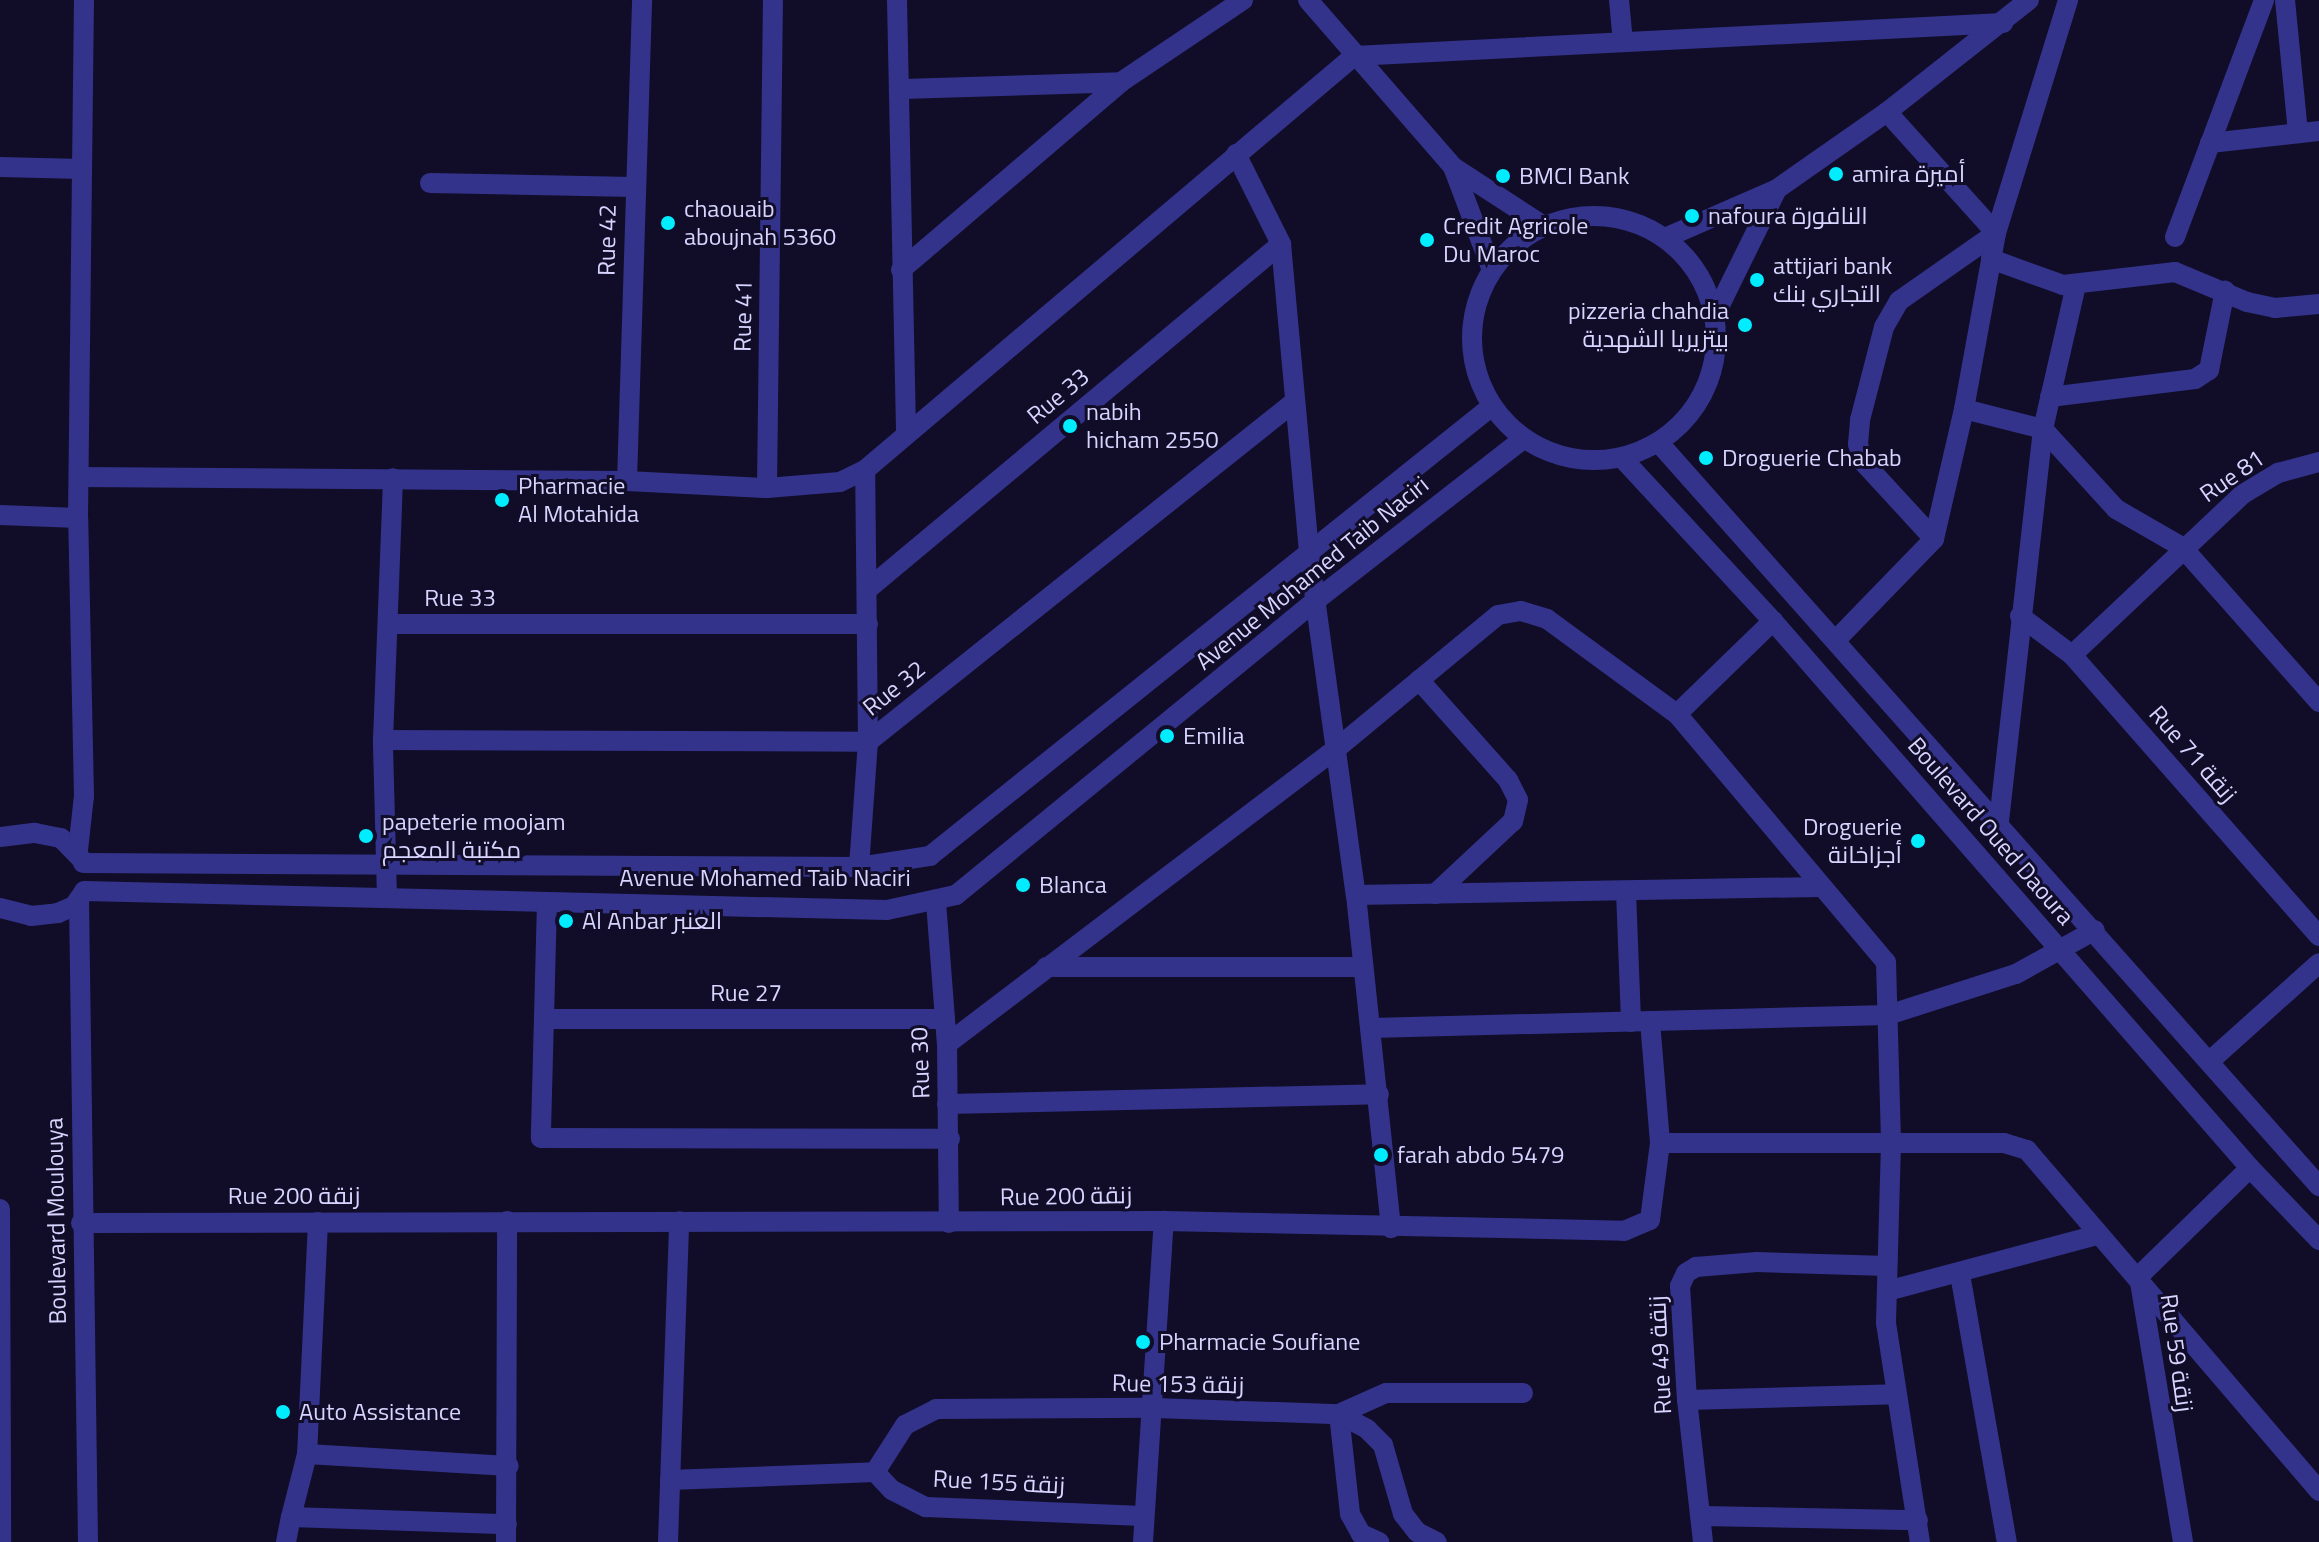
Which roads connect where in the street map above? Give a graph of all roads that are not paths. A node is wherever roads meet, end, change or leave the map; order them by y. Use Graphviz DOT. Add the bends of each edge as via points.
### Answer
graph roads {
  1 [pos="84,0"];
  2 [pos="642,0"];
  3 [pos="773,0"];
  4 [pos="897,0"];
  5 [pos="1243,0"];
  6 [pos="1308,0"];
  7 [pos="1619,0"];
  8 [pos="2029,0"];
  9 [pos="2068,0"];
  10 [pos="2264,0"];
  11 [pos="2285,0"];
  12 [pos="2003,23"];
  13 [pos="1623,42"];
  14 [pos="1354,56"];
  15 [pos="1121,82"];
  16 [pos="903,89"];
  17 [pos="1887,112"];
  18 [pos="2319,131"];
  19 [pos="2298,133"];
  20 [pos="2210,143"];
  21 [pos="1236,154"];
  22 [pos="0,167"];
  23 [pos="1453,167"];
  24 [pos="82,169"];
  25 [pos="430,183"];
  26 [pos="634,187"];
  27 [pos="1777,189"];
  28 [pos="1544,226"];
  29 [pos="1996,233"];
  30 [pos="2175,237"];
  31 [pos="1665,238"];
  32 [pos="1281,244"];
  33 [pos="1991,259"];
  34 [pos="901,270"];
  35 [pos="1492,270"];
  36 [pos="2076,285"];
  37 [pos="2225,291"];
  38 [pos="2319,304"];
  39 [pos="1715,315"];
  40 [pos="2050,397"];
  41 [pos="1294,402"];
  42 [pos="1492,406"];
  43 [pos="1964,409"];
  44 [pos="2043,429"];
  45 [pos="906,430"];
  46 [pos="1523,439"];
  47 [pos="1659,443"];
  48 [pos="1622,458"];
  49 [pos="2316,466"];
  50 [pos="865,470"];
  51 [pos="79,477"];
  52 [pos="393,478"];
  53 [pos="627,481"];
  54 [pos="767,488"];
  55 [pos="0,515"];
  56 [pos="78,518"];
  57 [pos="1934,539"];
  58 [pos="2182,547"];
  59 [pos="1309,554"];
  60 [pos="868,589"];
  61 [pos="1315,601"];
  62 [pos="2020,616"];
  63 [pos="1773,621"];
  64 [pos="388,624"];
  65 [pos="868,624"];
  66 [pos="1837,639"];
  67 [pos="2072,655"];
  68 [pos="1419,680"];
  69 [pos="2319,702"];
  70 [pos="1677,714"];
  71 [pos="383,740"];
  72 [pos="868,742"];
  73 [pos="1336,749"];
  74 [pos="1999,822"];
  75 [pos="0,837"];
  76 [pos="80,857"];
  77 [pos="386,865"];
  78 [pos="859,867"];
  79 [pos="1819,887"];
  80 [pos="1626,891"];
  81 [pos="1435,894"];
  82 [pos="81,895"];
  83 [pos="1356,895"];
  84 [pos="387,898"];
  85 [pos="547,902"];
  86 [pos="936,902"];
  87 [pos="0,908"];
  88 [pos="2095,930"];
  89 [pos="2319,936"];
  90 [pos="2062,950"];
  91 [pos="2319,963"];
  92 [pos="1046,967"];
  93 [pos="1363,967"];
  94 [pos="1888,1015"];
  95 [pos="547,1019"];
  96 [pos="945,1019"];
  97 [pos="1640,1021"];
  98 [pos="1370,1028"];
  99 [pos="947,1044"];
  100 [pos="2211,1060"];
  101 [pos="1379,1094"];
  102 [pos="947,1104"];
  103 [pos="950,1139"];
  104 [pos="1660,1143"];
  105 [pos="1891,1143"];
  106 [pos="2250,1168"];
  107 [pos="2319,1186"];
  108 [pos="0,1209"];
  109 [pos="507,1221"];
  110 [pos="679,1221"];
  111 [pos="1164,1221"];
  112 [pos="318,1222"];
  113 [pos="0,1223"];
  114 [pos="81,1223"];
  115 [pos="949,1223"];
  116 [pos="1391,1228"];
  117 [pos="2098,1235"];
  118 [pos="2319,1240"];
  119 [pos="1887,1266"];
  120 [pos="1960,1274"];
  121 [pos="2139,1276"];
  122 [pos="1887,1291"];
  123 [pos="1523,1393"];
  124 [pos="1896,1394"];
  125 [pos="1687,1400"];
  126 [pos="1154,1408"];
  127 [pos="1339,1414"];
  128 [pos="307,1454"];
  129 [pos="509,1466"];
  130 [pos="875,1472"];
  131 [pos="670,1480"];
  132 [pos="2319,1491"];
  133 [pos="1143,1516"];
  134 [pos="1702,1516"];
  135 [pos="291,1517"];
  136 [pos="1918,1520"];
  137 [pos="507,1533"];
  138 [pos="1,1542"];
  139 [pos="88,1542"];
  140 [pos="286,1542"];
  141 [pos="668,1542"];
  142 [pos="1143,1542"];
  143 [pos="1379,1542"];
  144 [pos="1437,1542"];
  145 [pos="1703,1542"];
  146 [pos="1920,1542"];
  147 [pos="2007,1542"];
  148 [pos="2183,1542"];
  1 -- 24 [label="street, Boulevard Moulouya"];
  2 -- 26 [label="street, Rue 42"];
  3 -- 54 [label="street, Rue 41"];
  4 -- 16 [label="street"];
  5 -- 15 [label="street"];
  6 -- 14 [label="street"];
  7 -- 13 [label="street"];
  8 -- 12 [label="street"];
  9 -- 29 [label="street"];
  10 -- 20 [label="street"];
  11 -- 19 [label="street"];
  12 -- 13 [label="street"];
  12 -- 17 [label="street"];
  13 -- 14 [label="street"];
  14 -- 21 [label="street"];
  14 -- 23 [label="street"];
  15 -- 16 [label="street"];
  15 -- 34 [label="street"];
  16 -- 34 [label="street"];
  17 -- 27 [label="street"];
  17 -- 29 [label="street"];
  18 -- 19 [label="street"];
  19 -- 20 [label="street"];
  20 -- 30 [label="street"];
  21 -- 32 [label="street"];
  21 -- 45 [label="street"];
  22 -- 24 [label="street"];
  23 -- 28 [label="street"];
  23 -- 35 [label="street"];
  24 -- 51 [label="street, Boulevard Moulouya"];
  25 -- 26 [label="street"];
  26 -- 53 [label="street, Rue 42"];
  27 -- 31 [label="street"];
  27 -- 39 [label="street"];
  28 -- 31 [label="street" via="1606,216 1637,223"];
  28 -- 35 [label="street" via="1524,237"];
  29 -- 33 [label="street"];
  29 -- 57 [label="street" via="1899,301 1884,327 1860,420 1858,444 1864,463"];
  31 -- 39 [label="street" via="1697,271"];
  32 -- 41 [label="street"];
  32 -- 60 [label="street, Rue 33"];
  33 -- 36 [label="street" via="2048,281"];
  33 -- 43 [label="street"];
  34 -- 45 [label="street"];
  35 -- 42 [label="street" via="1476,302 1471,338 1477,374"];
  36 -- 37 [label="street" via="2175,272"];
  36 -- 40 [label="street"];
  37 -- 38 [label="street" via="2275,308"];
  37 -- 40 [label="street" via="2209,370 2195,379"];
  39 -- 47 [label="street" via="1715,364 1700,399"];
  40 -- 44 [label="street"];
  41 -- 59 [label="street"];
  41 -- 72 [label="street, Rue 32"];
  42 -- 46 [label="street"];
  42 -- 59 [label="street, Avenue Mohamed Taib Naciri"];
  43 -- 44 [label="street"];
  43 -- 57 [label="street"];
  44 -- 58 [label="street" via="2116,509"];
  44 -- 62 [label="street"];
  45 -- 50 [label="street"];
  46 -- 48 [label="street" via="1554,455 1588,461"];
  46 -- 61 [label="street, Avenue Mohamed Taib Naciri"];
  47 -- 48 [label="street"];
  47 -- 66 [label="street, Boulevard Oued Daoura"];
  48 -- 63 [label="street, Boulevard Oued Daoura"];
  49 -- 58 [label="street, Rue 81" via="2278,473 2243,494"];
  50 -- 54 [label="street" via="840,482"];
  50 -- 60 [label="street"];
  51 -- 52 [label="street"];
  51 -- 56 [label="street, Boulevard Moulouya"];
  52 -- 53 [label="street"];
  52 -- 64 [label="street"];
  53 -- 54 [label="street"];
  55 -- 56 [label="street"];
  56 -- 76 [label="street, Boulevard Moulouya" via="84,796"];
  57 -- 66 [label="street"];
  58 -- 67 [label="street, Rue 81"];
  58 -- 69 [label="street"];
  59 -- 61 [label="street"];
  59 -- 78 [label="street, Avenue Mohamed Taib Naciri" via="952,843 903,864"];
  60 -- 65 [label="street"];
  61 -- 73 [label="street"];
  61 -- 86 [label="street, Avenue Mohamed Taib Naciri" via="978,881"];
  62 -- 67 [label="street, Rue 71 زنقة"];
  62 -- 74 [label="street"];
  63 -- 70 [label="street"];
  63 -- 90 [label="street, Boulevard Oued Daoura"];
  64 -- 65 [label="street, Rue 33"];
  64 -- 71 [label="street"];
  65 -- 72 [label="street"];
  66 -- 74 [label="street, Boulevard Oued Daoura"];
  67 -- 89 [label="street, Rue 71 زنقة"];
  68 -- 70 [label="street" via="1498,615 1521,611 1573,635"];
  68 -- 73 [label="street"];
  68 -- 81 [label="street" via="1508,780 1518,800 1513,821"];
  70 -- 79 [label="street"];
  71 -- 72 [label="street, Rue 32"];
  71 -- 77 [label="street"];
  72 -- 78 [label="street"];
  73 -- 83 [label="street"];
  73 -- 92 [label="street"];
  74 -- 88 [label="street, Boulevard Oued Daoura"];
  75 -- 76 [label="street" via="48,836"];
  76 -- 77 [label="street, Avenue Mohamed Taib Naciri"];
  76 -- 82 [label="street, Boulevard Moulouya"];
  77 -- 78 [label="street, Avenue Mohamed Taib Naciri"];
  77 -- 84 [label="street"];
  79 -- 80 [label="street"];
  79 -- 94 [label="street" via="1886,962"];
  80 -- 81 [label="street"];
  80 -- 97 [label="street"];
  81 -- 83 [label="street"];
  82 -- 84 [label="street, Avenue Mohamed Taib Naciri"];
  82 -- 87 [label="street" via="58,913 31,916"];
  82 -- 114 [label="street, Boulevard Moulouya"];
  83 -- 93 [label="street"];
  84 -- 85 [label="street, Avenue Mohamed Taib Naciri"];
  85 -- 86 [label="street, Avenue Mohamed Taib Naciri" via="887,910"];
  85 -- 95 [label="street"];
  86 -- 96 [label="street, Rue 30"];
  88 -- 90 [label="street"];
  88 -- 100 [label="street, Boulevard Oued Daoura"];
  90 -- 94 [label="street" via="2016,974"];
  90 -- 106 [label="street, Boulevard Oued Daoura"];
  91 -- 100 [label="street"];
  92 -- 93 [label="street"];
  92 -- 99 [label="street"];
  93 -- 98 [label="street"];
  94 -- 97 [label="street"];
  94 -- 105 [label="street"];
  95 -- 96 [label="street, Rue 27"];
  95 -- 103 [label="street" via="541,1138"];
  96 -- 99 [label="street, Rue 30"];
  97 -- 98 [label="street"];
  97 -- 104 [label="street"];
  98 -- 101 [label="street"];
  99 -- 102 [label="street, Rue 30"];
  100 -- 107 [label="street, Boulevard Oued Daoura"];
  101 -- 102 [label="street"];
  101 -- 116 [label="street"];
  102 -- 103 [label="street, Rue 30"];
  103 -- 115 [label="street, Rue 30"];
  104 -- 105 [label="street"];
  104 -- 116 [label="street, Rue 200 زنقة" via="1650,1220 1624,1231"];
  105 -- 117 [label="street" via="2016,1145 2039,1163"];
  105 -- 119 [label="street"];
  106 -- 118 [label="street, Boulevard Oued Daoura"];
  106 -- 121 [label="street, Rue 59 زنقة"];
  108 -- 113 [label="street"];
  109 -- 110 [label="street, Rue 200 زنقة"];
  109 -- 112 [label="street, Rue 200 زنقة"];
  109 -- 129 [label="street"];
  110 -- 115 [label="street, Rue 200 زنقة"];
  110 -- 131 [label="street"];
  111 -- 115 [label="street, Rue 200 زنقة"];
  111 -- 116 [label="street, Rue 200 زنقة"];
  111 -- 126 [label="street"];
  112 -- 114 [label="street, Rue 200 زنقة"];
  112 -- 128 [label="street"];
  113 -- 138 [label="street"];
  114 -- 139 [label="street, Boulevard Moulouya"];
  117 -- 120 [label="street"];
  117 -- 121 [label="street"];
  119 -- 122 [label="street"];
  119 -- 125 [label="street, Rue 49 زنقة" via="1757,1262 1696,1267 1680,1286"];
  120 -- 122 [label="street"];
  120 -- 147 [label="street"];
  121 -- 132 [label="street"];
  121 -- 148 [label="street, Rue 59 زنقة"];
  122 -- 124 [label="street"];
  123 -- 127 [label="street" via="1386,1393"];
  124 -- 125 [label="street"];
  124 -- 136 [label="street"];
  125 -- 134 [label="street, Rue 49 زنقة"];
  126 -- 127 [label="street, Rue 153 زنقة"];
  126 -- 130 [label="street, Rue 153 زنقة" via="936,1409 905,1425"];
  126 -- 133 [label="street"];
  127 -- 143 [label="street" via="1350,1514 1361,1534"];
  127 -- 144 [label="street, Rue 153 زنقة" via="1383,1445 1403,1514 1417,1532"];
  128 -- 129 [label="street"];
  128 -- 135 [label="street"];
  129 -- 137 [label="street"];
  130 -- 131 [label="street"];
  130 -- 133 [label="street, Rue 155 زنقة" via="892,1490 926,1507"];
  131 -- 141 [label="street"];
  133 -- 142 [label="street"];
  134 -- 136 [label="street"];
  134 -- 145 [label="street, Rue 49 زنقة"];
  135 -- 137 [label="street"];
  135 -- 140 [label="street"];
  136 -- 146 [label="street"];
}
